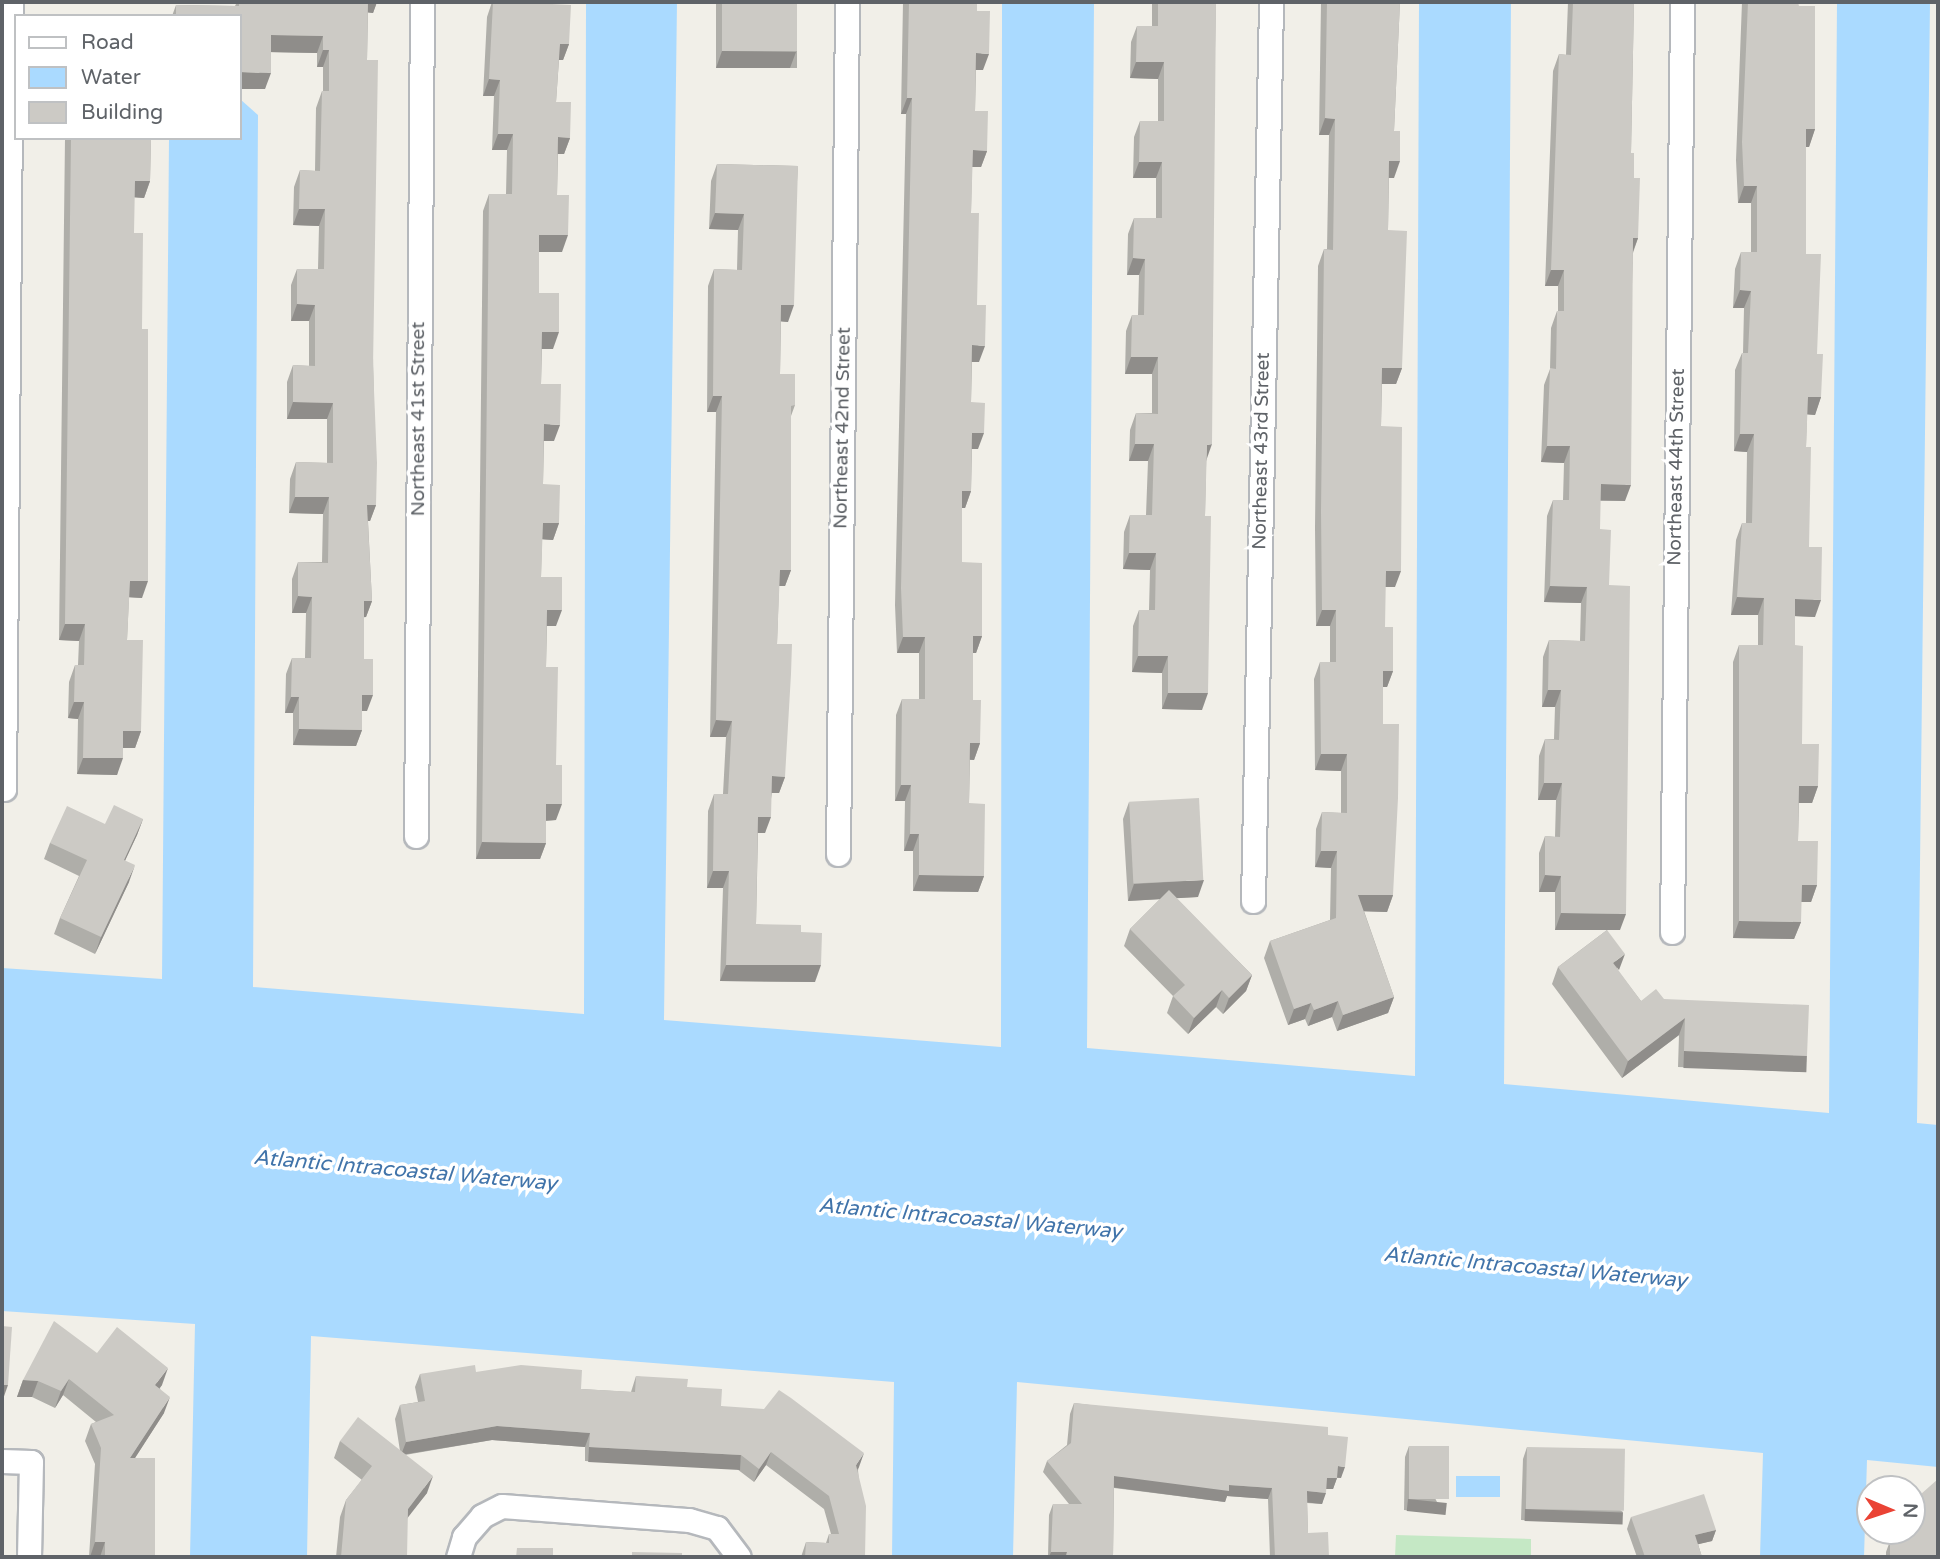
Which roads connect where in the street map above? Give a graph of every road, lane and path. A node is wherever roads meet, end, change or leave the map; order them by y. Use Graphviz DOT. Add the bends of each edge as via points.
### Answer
graph roads {
  1 [pos="11,2"];
  2 [pos="422,2"];
  3 [pos="847,2"];
  4 [pos="1272,2"];
  5 [pos="1682,2"];
  6 [pos="4,789"];
  7 [pos="416,836"];
  8 [pos="838,854"];
  9 [pos="1253,901"];
  10 [pos="1672,932"];
  11 [pos="2,1461"];
  12 [pos="29,1557"];
  13 [pos="458,1557"];
  14 [pos="739,1557"];
  1 -- 6 [label="street"];
  2 -- 7 [label="street, Northeast 41st Street"];
  3 -- 8 [label="street, Northeast 42nd Street"];
  4 -- 9 [label="street, Northeast 43rd Street"];
  5 -- 10 [label="street, Northeast 44th Street"];
  11 -- 12 [label="street" via="31,1462"];
  13 -- 14 [label="street" via="464,1537 482,1516 502,1506 536,1506 690,1520 717,1528"];
}
